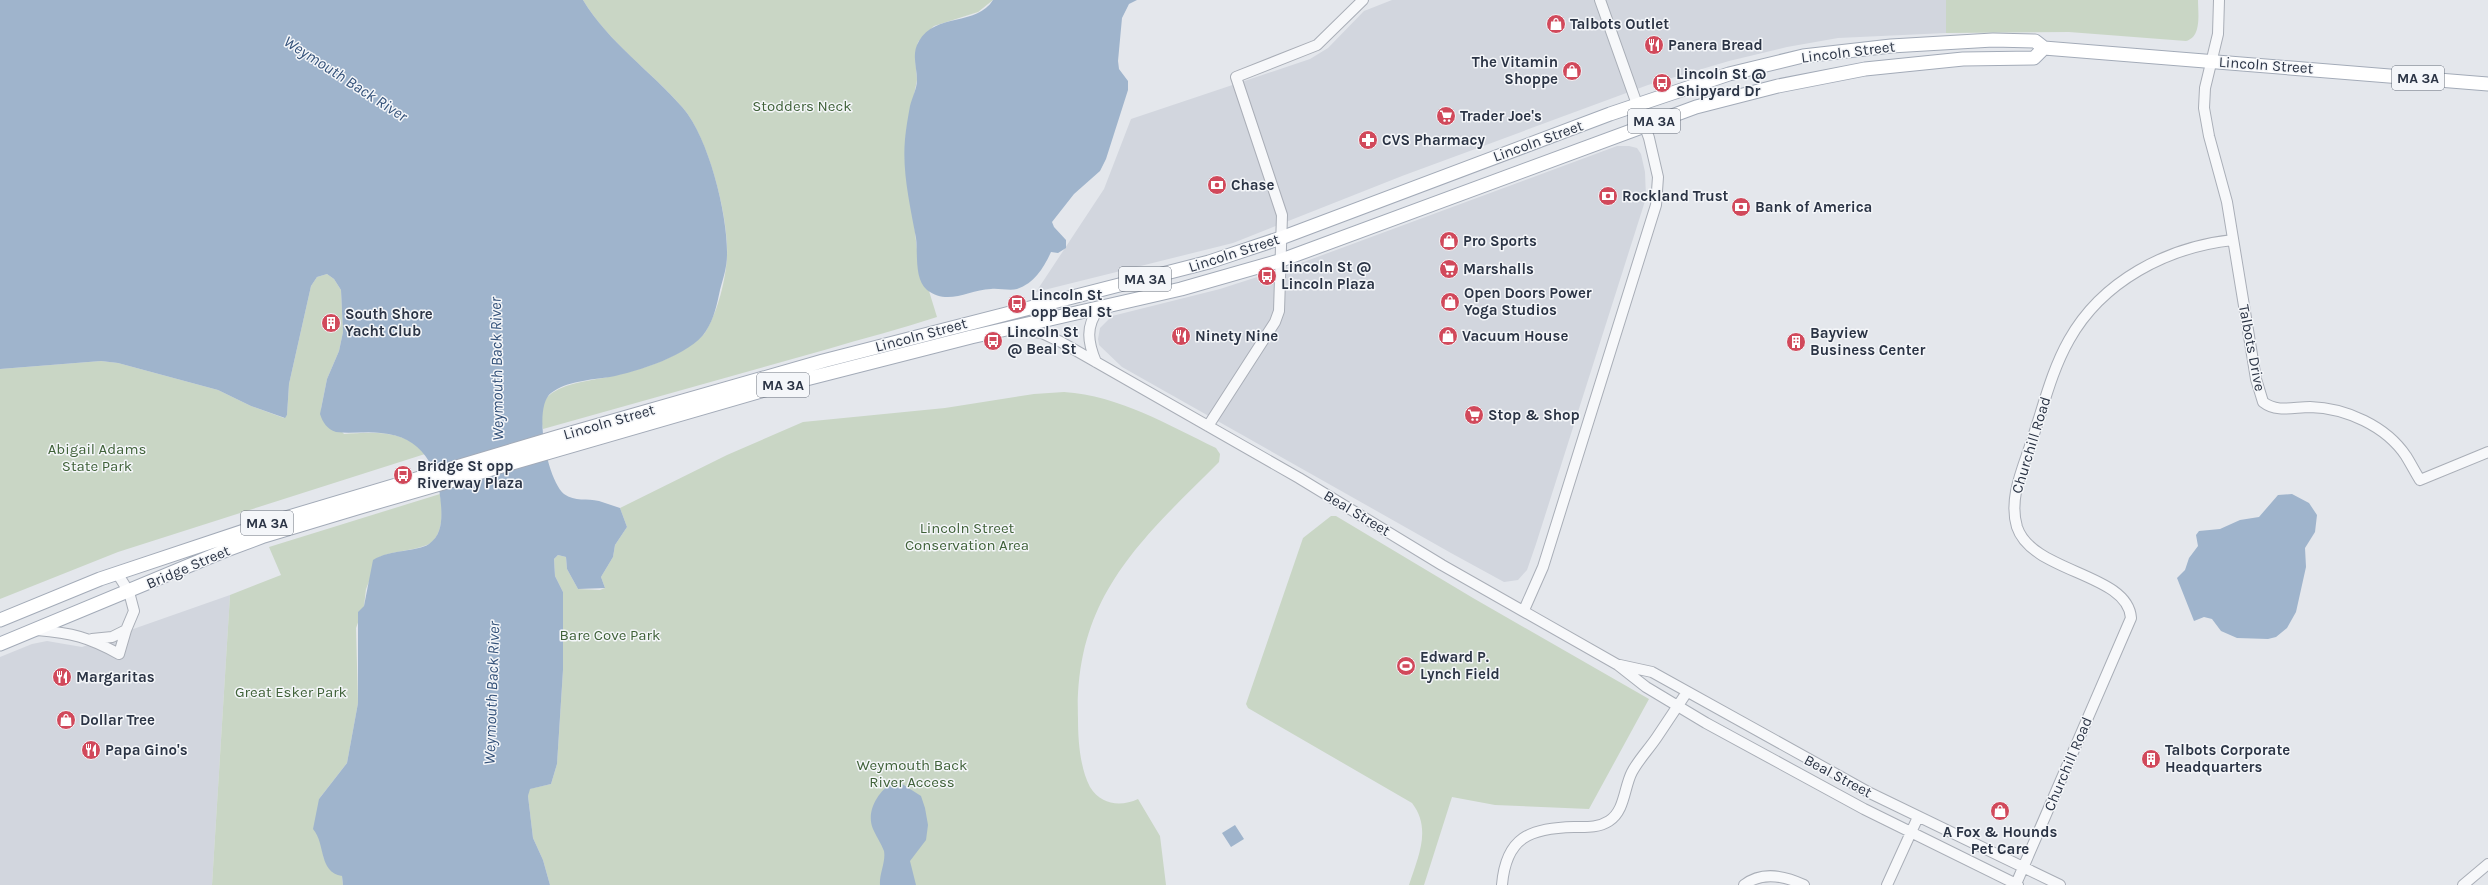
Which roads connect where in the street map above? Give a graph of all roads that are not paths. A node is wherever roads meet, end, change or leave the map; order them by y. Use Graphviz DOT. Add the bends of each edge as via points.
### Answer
graph roads {
  1 [pos="1363,0"];
  2 [pos="1600,0"];
  3 [pos="2219,0"];
  4 [pos="2044,48"];
  5 [pos="2212,61"];
  6 [pos="2488,84"];
  7 [pos="1637,104"];
  8 [pos="1644,124"];
  9 [pos="1281,238"];
  10 [pos="2233,240"];
  11 [pos="1279,261"];
  12 [pos="1100,309"];
  13 [pos="1011,329"];
  14 [pos="1096,362"];
  15 [pos="1208,426"];
  16 [pos="557,443"];
  17 [pos="2488,452"];
  18 [pos="422,483"];
  19 [pos="117,573"];
  20 [pos="129,592"];
  21 [pos="1524,610"];
  22 [pos="0,620"];
  23 [pos="37,630"];
  24 [pos="126,630"];
  25 [pos="92,639"];
  26 [pos="0,644"];
  27 [pos="1618,665"];
  28 [pos="1687,692"];
  29 [pos="1678,706"];
  30 [pos="1918,817"];
  31 [pos="1912,833"];
  32 [pos="2488,864"];
  33 [pos="2023,867"];
  34 [pos="1502,885"];
  35 [pos="1744,885"];
  36 [pos="1804,885"];
  37 [pos="1887,885"];
  38 [pos="2017,885"];
  39 [pos="2060,885"];
  40 [pos="2463,885"];
  1 -- 9 [label="street" via="1317,45 1236,77 1282,215"];
  2 -- 7 [label="street"];
  3 -- 5 [label="street, Talbots Drive" via="2218,34"];
  4 -- 5 [label="main road, Lincoln Street / MA 3A"];
  4 -- 7 [label="main road, Lincoln Street / MA 3A" via="2035,41 1993,40 1836,52 1758,66"];
  4 -- 8 [label="main road, Lincoln Street / MA 3A" via="2034,58 1935,62 1865,69 1820,77 1696,107"];
  5 -- 6 [label="main road, Lincoln Street / MA 3A"];
  5 -- 10 [label="street, Talbots Drive" via="2205,88 2204,108 2227,202"];
  7 -- 8 [label="street"];
  7 -- 9 [label="main road, Lincoln Street / MA 3A"];
  8 -- 11 [label="main road, Lincoln Street / MA 3A"];
  8 -- 21 [label="street" via="1658,177 1656,205 1543,567"];
  9 -- 11 [label="street"];
  9 -- 16 [label="main road, Lincoln Street / MA 3A" via="1206,263 823,360"];
  10 -- 17 [label="street, Talbots Drive" via="2256,379 2263,402 2276,409 2317,408 2358,418 2397,445 2420,480"];
  10 -- 33 [label="street, Churchill Road" via="2202,244 2177,252 2133,273 2109,292 2079,325 2069,340 2053,377 2016,490 2014,515 2018,529 2024,539 2054,561 2121,596 2130,610 2131,618"];
  11 -- 12 [label="main road, Lincoln Street / MA 3A" via="1224,278"];
  11 -- 15 [label="street" via="1279,311 1275,322"];
  12 -- 13 [label="main road, Lincoln Street / MA 3A"];
  12 -- 14 [label="street" via="1090,323 1088,333"];
  13 -- 14 [label="street, Beal Street" via="1042,333"];
  13 -- 16 [label="main road, Lincoln Street / MA 3A"];
  14 -- 15 [label="street, Beal Street"];
  15 -- 21 [label="street, Beal Street"];
  16 -- 18 [label="main road, Lincoln Street / MA 3A"];
  18 -- 19 [label="main road, Bridge Street / MA 3A" via="262,525"];
  18 -- 20 [label="main road, Bridge Street / MA 3A" via="264,536"];
  19 -- 20 [label="street"];
  19 -- 22 [label="main road, Bridge Street / MA 3A"];
  20 -- 23 [label="main road, Bridge Street / MA 3A"];
  20 -- 24 [label="street" via="134,611"];
  21 -- 27 [label="street, Beal Street"];
  23 -- 25 [label="street" via="70,633"];
  23 -- 26 [label="main road, Bridge Street / MA 3A"];
  24 -- 25 [label="street" via="112,636"];
  24 -- 25 [label="street" via="119,654"];
  27 -- 28 [label="street, Beal Street" via="1652,672"];
  27 -- 29 [label="street, Beal Street" via="1646,687"];
  28 -- 29 [label="street"];
  28 -- 30 [label="street, Beal Street" via="1811,762"];
  29 -- 31 [label="street, Beal Street" via="1805,778"];
  29 -- 34 [label="street" via="1632,772 1622,802 1611,820 1601,825 1548,827 1535,830 1521,839 1511,850 1506,861"];
  30 -- 31 [label="street"];
  30 -- 33 [label="street, Beal Street"];
  31 -- 37 [label="street"];
  31 -- 38 [label="street, Beal Street"];
  32 -- 40 [label="street"];
  33 -- 38 [label="street, Churchill Road"];
  33 -- 39 [label="street, Beal Street"];
  35 -- 36 [label="street" via="1773,875"];
}
